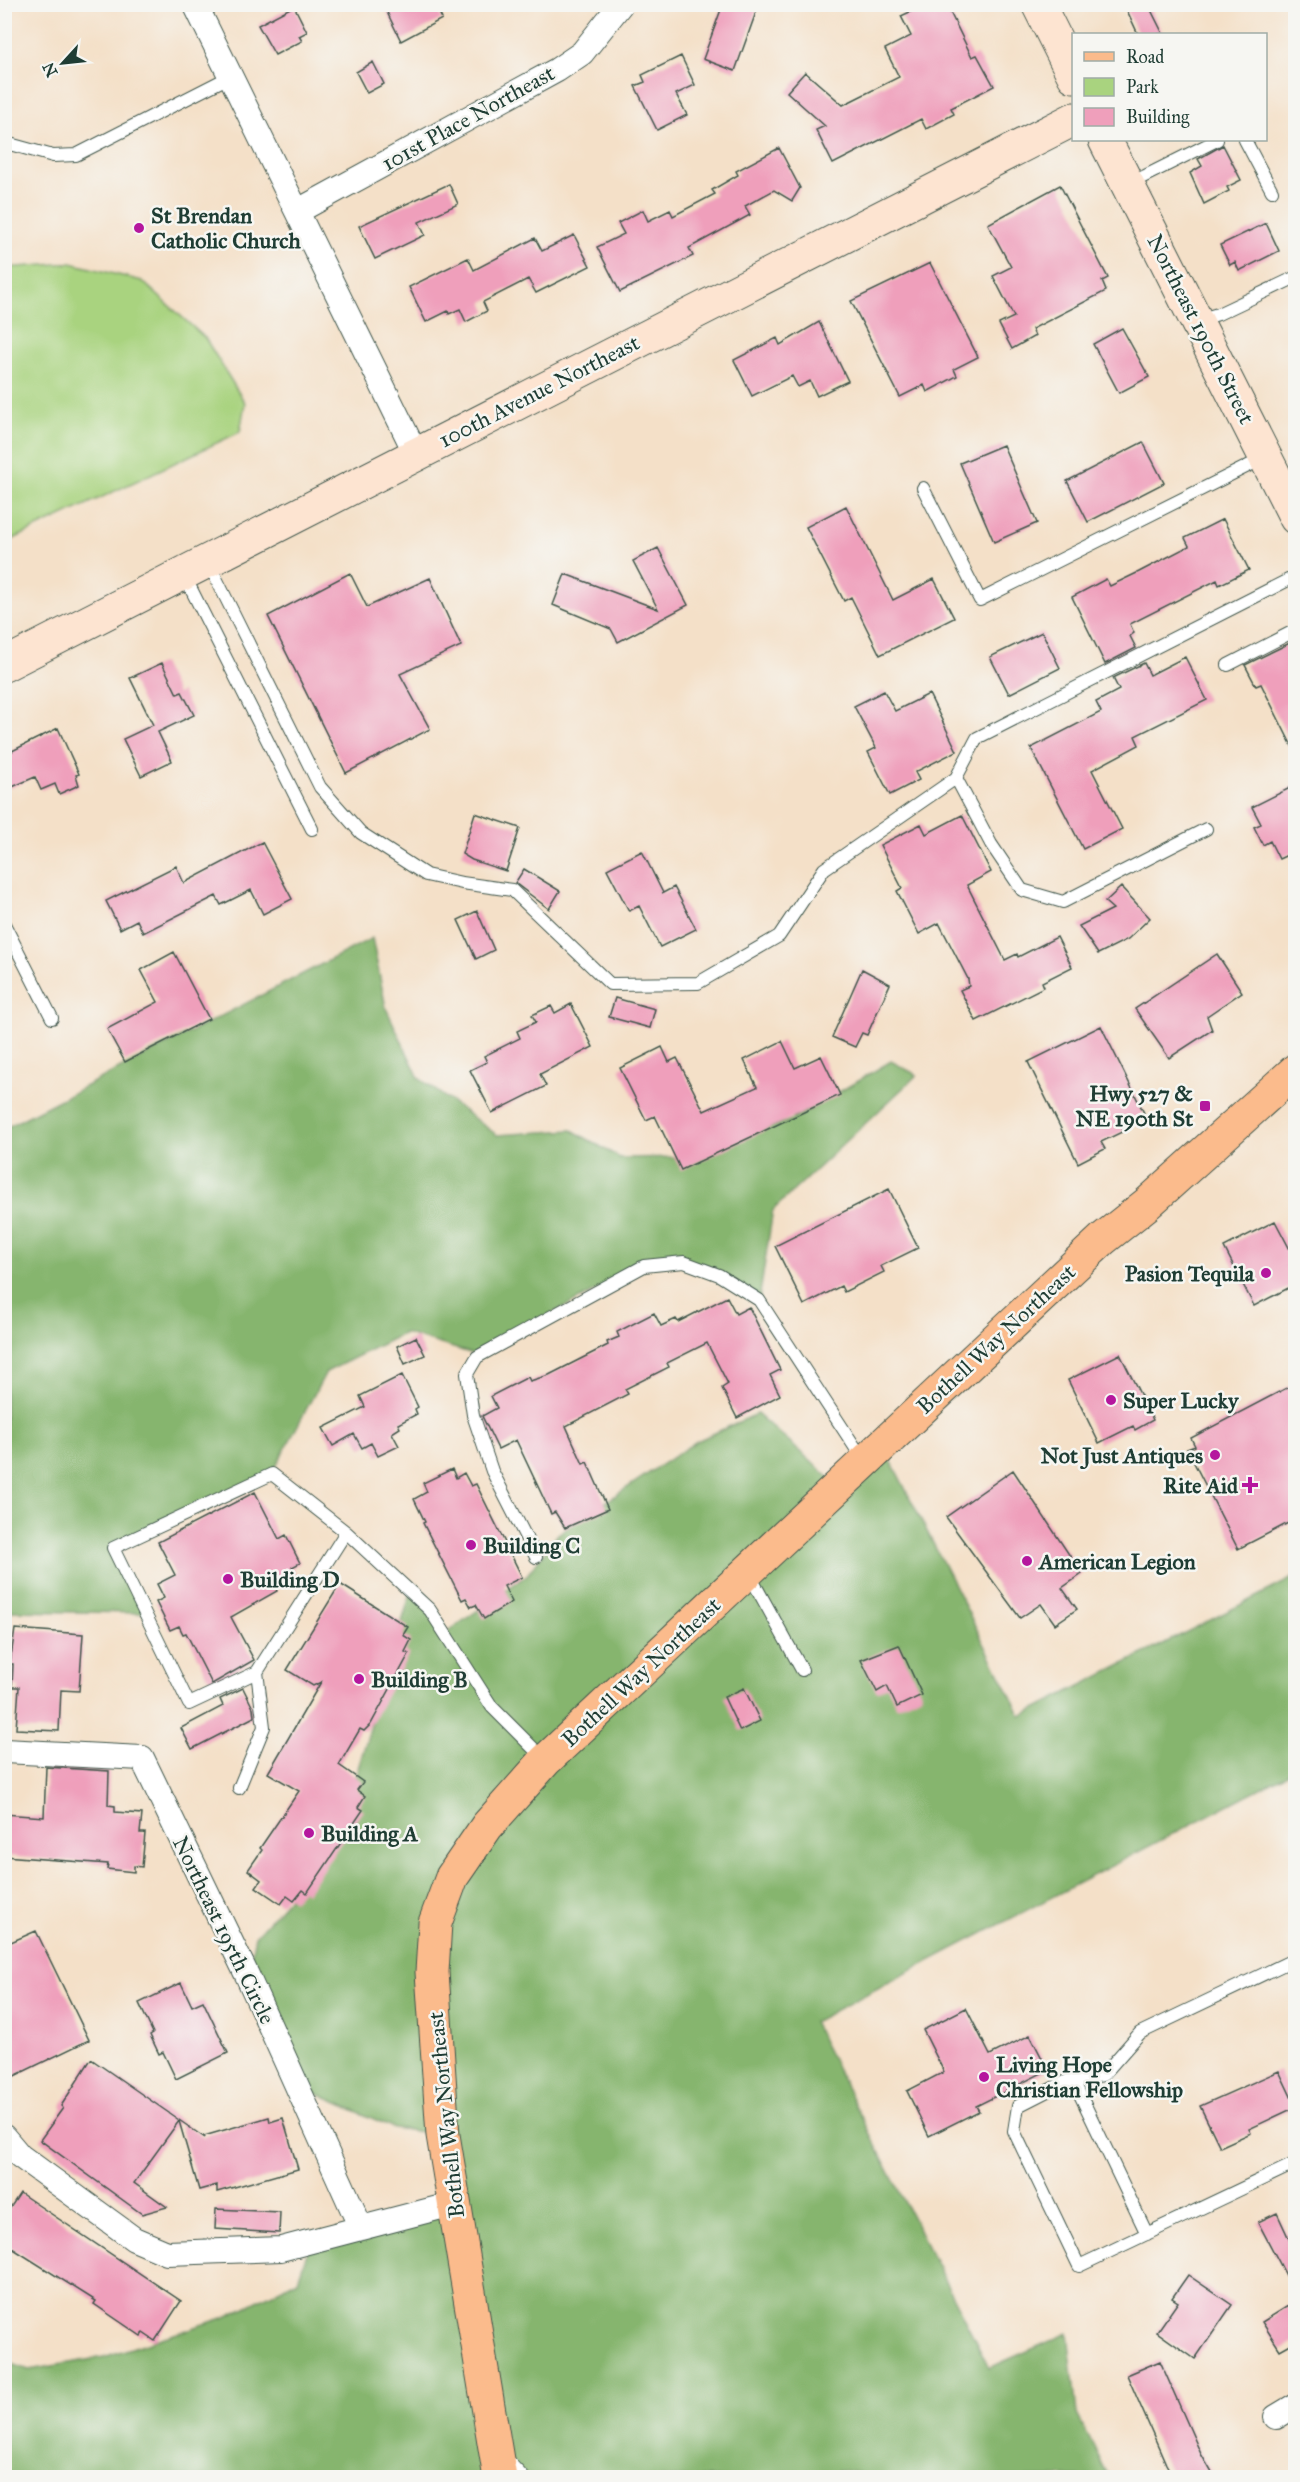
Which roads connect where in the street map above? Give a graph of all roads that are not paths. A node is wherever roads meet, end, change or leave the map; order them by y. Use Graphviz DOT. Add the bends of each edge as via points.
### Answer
graph roads {
  1 [pos="195,4"];
  2 [pos="621,4"];
  3 [pos="1038,4"];
  4 [pos="1072,72"];
  5 [pos="231,76"];
  6 [pos="1072,120"];
  7 [pos="1106,141"];
  8 [pos="1215,141"];
  9 [pos="1246,141"];
  10 [pos="6,144"];
  11 [pos="1128,185"];
  12 [pos="1272,191"];
  13 [pos="298,212"];
  14 [pos="1296,277"];
  15 [pos="1197,320"];
  16 [pos="416,454"];
  17 [pos="1265,458"];
  18 [pos="923,488"];
  19 [pos="1296,518"];
  20 [pos="195,568"];
  21 [pos="1296,576"];
  22 [pos="1296,630"];
  23 [pos="1228,664"];
  24 [pos="4,665"];
  25 [pos="956,778"];
  26 [pos="312,829"];
  27 [pos="1206,829"];
  28 [pos="4,924"];
  29 [pos="52,1018"];
  30 [pos="1296,1070"];
  31 [pos="865,1462"];
  32 [pos="346,1532"];
  33 [pos="536,1557"];
  34 [pos="748,1572"];
  35 [pos="802,1670"];
  36 [pos="257,1672"];
  37 [pos="4,1751"];
  38 [pos="545,1761"];
  39 [pos="239,1788"];
  40 [pos="1296,1962"];
  41 [pos="1073,2080"];
  42 [pos="4,2137"];
  43 [pos="1296,2163"];
  44 [pos="453,2204"];
  45 [pos="361,2228"];
  46 [pos="1147,2234"];
  47 [pos="499,2464"];
  48 [pos="524,2478"];
  1 -- 5 [label="street"];
  2 -- 13 [label="street, 101st Place Northeast" via="582,53 557,70"];
  3 -- 4 [label="street"];
  5 -- 10 [label="lane" via="76,155 53,156"];
  5 -- 13 [label="street"];
  6 -- 16 [label="street, 100th Avenue Northeast"];
  7 -- 11 [label="street, Northeast 190th Street"];
  8 -- 11 [label="lane"];
  9 -- 12 [label="lane"];
  11 -- 15 [label="street, Northeast 190th Street"];
  13 -- 16 [label="street"];
  14 -- 15 [label="lane"];
  15 -- 17 [label="street, Northeast 190th Street"];
  16 -- 20 [label="street, 100th Avenue Northeast"];
  17 -- 18 [label="lane" via="980,600"];
  17 -- 19 [label="street, Northeast 190th Street"];
  20 -- 24 [label="street, 100th Avenue Northeast"];
  20 -- 25 [label="lane" via="338,810 361,833 426,874 512,890 610,984 698,983 769,942 779,936 824,869"];
  20 -- 26 [label="lane"];
  21 -- 25 [label="lane" via="977,738"];
  22 -- 23 [label="lane"];
  25 -- 27 [label="lane" via="991,844 1022,890 1063,902"];
  28 -- 29 [label="lane"];
  30 -- 31 [label="main road, Bothell Way Northeast" via="1147,1204 1102,1239"];
  31 -- 33 [label="lane" via="759,1300 719,1275 684,1262 644,1266 477,1357 467,1374 472,1415 492,1472"];
  31 -- 34 [label="main road, Bothell Way Northeast"];
  32 -- 36 [label="lane"];
  32 -- 36 [label="lane" via="272,1474 113,1548 189,1704"];
  32 -- 38 [label="lane" via="430,1610 492,1707"];
  34 -- 35 [label="lane"];
  34 -- 38 [label="main road, Bothell Way Northeast"];
  36 -- 39 [label="lane" via="264,1728"];
  37 -- 45 [label="street, Northeast 195th Circle" via="142,1758 252,1985"];
  38 -- 44 [label="main road, Bothell Way Northeast" via="487,1826 452,1877 435,1923 432,1972 443,2135"];
  40 -- 41 [label="lane" via="1293,1960 1140,2033 1103,2075"];
  41 -- 46 [label="lane"];
  41 -- 46 [label="lane" via="1018,2106 1014,2131 1079,2266"];
  42 -- 45 [label="street" via="21,2156 124,2232 167,2253 281,2249"];
  43 -- 46 [label="lane"];
  44 -- 45 [label="street"];
  44 -- 47 [label="main road, Bothell Way Northeast"];
  47 -- 48 [label="lane"];
}
